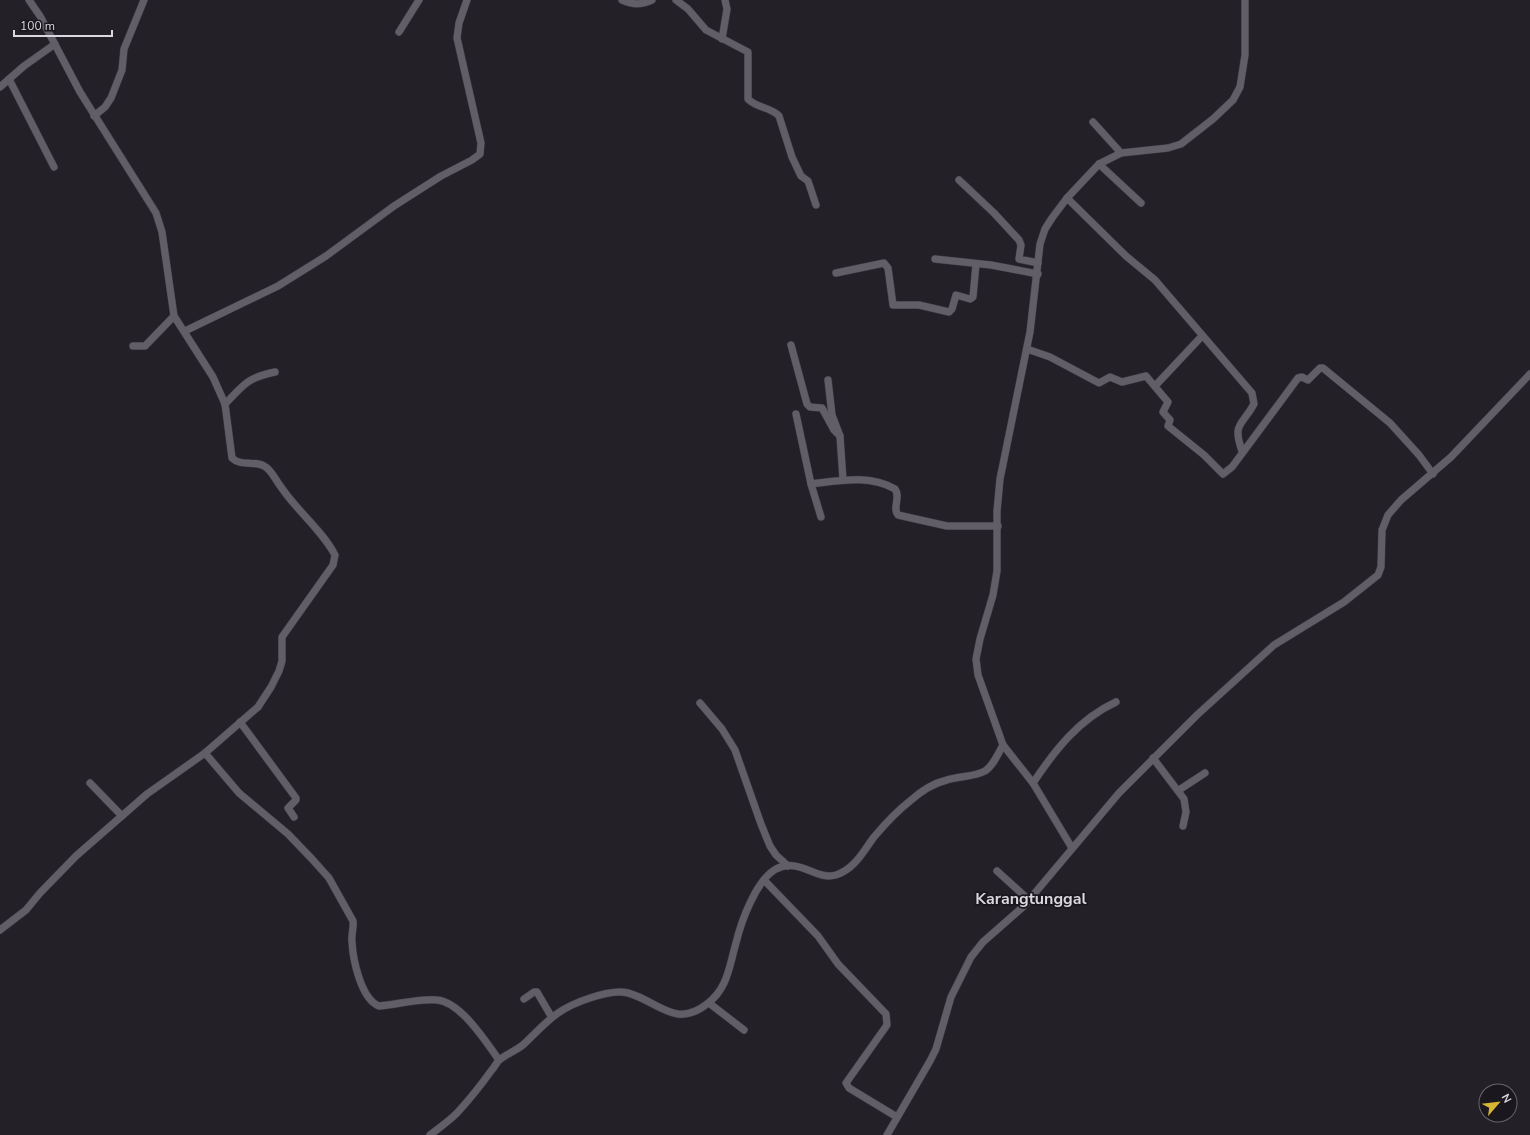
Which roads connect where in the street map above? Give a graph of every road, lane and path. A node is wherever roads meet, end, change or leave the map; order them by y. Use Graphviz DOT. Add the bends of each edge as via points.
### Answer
graph roads {
  1 [pos="29,0"];
  2 [pos="144,0"];
  3 [pos="419,0"];
  4 [pos="467,0"];
  5 [pos="623,0"];
  6 [pos="652,0"];
  7 [pos="676,0"];
  8 [pos="725,0"];
  9 [pos="1245,0"];
  10 [pos="399,32"];
  11 [pos="722,39"];
  12 [pos="55,44"];
  13 [pos="9,78"];
  14 [pos="0,87"];
  15 [pos="94,116"];
  16 [pos="1093,122"];
  17 [pos="1121,153"];
  18 [pos="1099,164"];
  19 [pos="54,167"];
  20 [pos="959,180"];
  21 [pos="1067,198"];
  22 [pos="1141,203"];
  23 [pos="816,205"];
  24 [pos="935,259"];
  25 [pos="1038,263"];
  26 [pos="976,264"];
  27 [pos="836,273"];
  28 [pos="1038,274"];
  29 [pos="174,316"];
  30 [pos="185,331"];
  31 [pos="1202,336"];
  32 [pos="791,345"];
  33 [pos="133,346"];
  34 [pos="1027,349"];
  35 [pos="275,372"];
  36 [pos="1530,374"];
  37 [pos="828,380"];
  38 [pos="1155,386"];
  39 [pos="225,404"];
  40 [pos="796,414"];
  41 [pos="840,436"];
  42 [pos="1242,451"];
  43 [pos="1433,474"];
  44 [pos="843,480"];
  45 [pos="811,484"];
  46 [pos="821,517"];
  47 [pos="998,526"];
  48 [pos="1116,702"];
  49 [pos="700,703"];
  50 [pos="240,722"];
  51 [pos="1003,745"];
  52 [pos="205,753"];
  53 [pos="1153,758"];
  54 [pos="1205,773"];
  55 [pos="90,783"];
  56 [pos="1033,783"];
  57 [pos="1179,790"];
  58 [pos="122,816"];
  59 [pos="294,817"];
  60 [pos="1183,826"];
  61 [pos="1072,848"];
  62 [pos="788,866"];
  63 [pos="997,871"];
  64 [pos="764,880"];
  65 [pos="1029,900"];
  66 [pos="0,930"];
  67 [pos="524,998"];
  68 [pos="709,1003"];
  69 [pos="551,1016"];
  70 [pos="744,1030"];
  71 [pos="499,1060"];
  72 [pos="896,1117"];
  73 [pos="430,1135"];
  74 [pos="887,1135"];
  1 -- 12 [label="street"];
  2 -- 15 [label="street" via="124,49 122,70 111,98"];
  3 -- 10 [label="street"];
  4 -- 30 [label="street" via="457,38 481,144 480,154 394,206 326,256 278,286"];
  5 -- 6 [label="street" via="633,4"];
  7 -- 11 [label="street" via="688,9 706,30"];
  8 -- 11 [label="street" via="727,9"];
  9 -- 17 [label="street" via="1244,55 1240,87 1233,100 1181,144 1168,148"];
  11 -- 23 [label="street" via="748,50 748,99 779,116 792,157 801,176 808,181"];
  12 -- 13 [label="street"];
  12 -- 15 [label="street"];
  13 -- 14 [label="street"];
  13 -- 19 [label="street"];
  15 -- 29 [label="street" via="156,213 162,232"];
  16 -- 17 [label="street"];
  17 -- 18 [label="street"];
  18 -- 21 [label="street"];
  18 -- 22 [label="street"];
  20 -- 25 [label="street" via="994,212 1020,242 1019,259"];
  21 -- 25 [label="street" via="1045,229"];
  21 -- 31 [label="street" via="1126,256 1155,280"];
  24 -- 26 [label="street"];
  25 -- 28 [label="street"];
  26 -- 27 [label="street" via="973,297 970,299 956,295 948,312 919,305 893,305 888,268 884,263"];
  26 -- 28 [label="street"];
  28 -- 34 [label="street"];
  29 -- 30 [label="street"];
  29 -- 33 [label="street" via="145,346"];
  30 -- 39 [label="street" via="213,377"];
  31 -- 38 [label="street"];
  31 -- 42 [label="street" via="1253,396 1254,404 1238,426"];
  32 -- 41 [label="street" via="807,404 810,407 822,408"];
  34 -- 38 [label="street" via="1050,357 1099,383 1110,377 1122,382 1144,376"];
  34 -- 47 [label="street" via="1000,479"];
  35 -- 39 [label="street" via="250,380 236,390"];
  36 -- 43 [label="street"];
  37 -- 41 [label="street" via="832,415"];
  38 -- 42 [label="street" via="1168,402 1163,411 1170,420 1167,426 1204,455 1221,474 1229,470"];
  39 -- 50 [label="street" via="232,458 238,462 263,465 269,469 335,555 333,565 282,637 282,661 272,688 258,707"];
  40 -- 45 [label="street"];
  41 -- 44 [label="street"];
  42 -- 43 [label="street" via="1298,378 1308,380 1323,368 1390,423"];
  43 -- 53 [label="street" via="1401,500 1388,515 1382,530 1381,567 1378,575 1344,602 1274,645"];
  44 -- 45 [label="street"];
  44 -- 47 [label="street" via="870,480 894,488 897,494 898,516 947,526"];
  45 -- 46 [label="street"];
  47 -- 51 [label="street" via="998,564 993,595 976,659 978,675"];
  48 -- 56 [label="street" via="1093,714 1069,735"];
  49 -- 62 [label="street" via="731,743 770,846"];
  50 -- 52 [label="street"];
  50 -- 59 [label="street" via="296,798 288,808"];
  51 -- 56 [label="street"];
  51 -- 62 [label="street" via="984,771 940,782 912,799 879,831 859,858 843,872 824,875 798,866"];
  52 -- 58 [label="street" via="147,794"];
  52 -- 71 [label="street" via="239,793 288,834 328,878 353,921 354,956 362,987 369,1000 379,1006 431,999 443,1001 464,1016"];
  53 -- 57 [label="street"];
  53 -- 61 [label="street" via="1119,792"];
  54 -- 57 [label="street"];
  55 -- 58 [label="street"];
  56 -- 61 [label="street"];
  57 -- 60 [label="street" via="1186,803"];
  58 -- 66 [label="street" via="53,879 26,910"];
  61 -- 65 [label="street"];
  62 -- 64 [label="street" via="777,869"];
  63 -- 65 [label="street"];
  64 -- 68 [label="street" via="742,923 724,986"];
  64 -- 72 [label="street" via="818,936 842,968 886,1014 887,1025 846,1082 850,1088"];
  65 -- 72 [label="street" via="983,942 971,957 951,997 936,1049"];
  67 -- 69 [label="street" via="537,992"];
  68 -- 69 [label="street" via="690,1014 681,1015 627,993 612,993 568,1006"];
  68 -- 70 [label="street"];
  69 -- 71 [label="street" via="523,1045"];
  71 -- 73 [label="street" via="456,1114"];
  72 -- 74 [label="street"];
}
